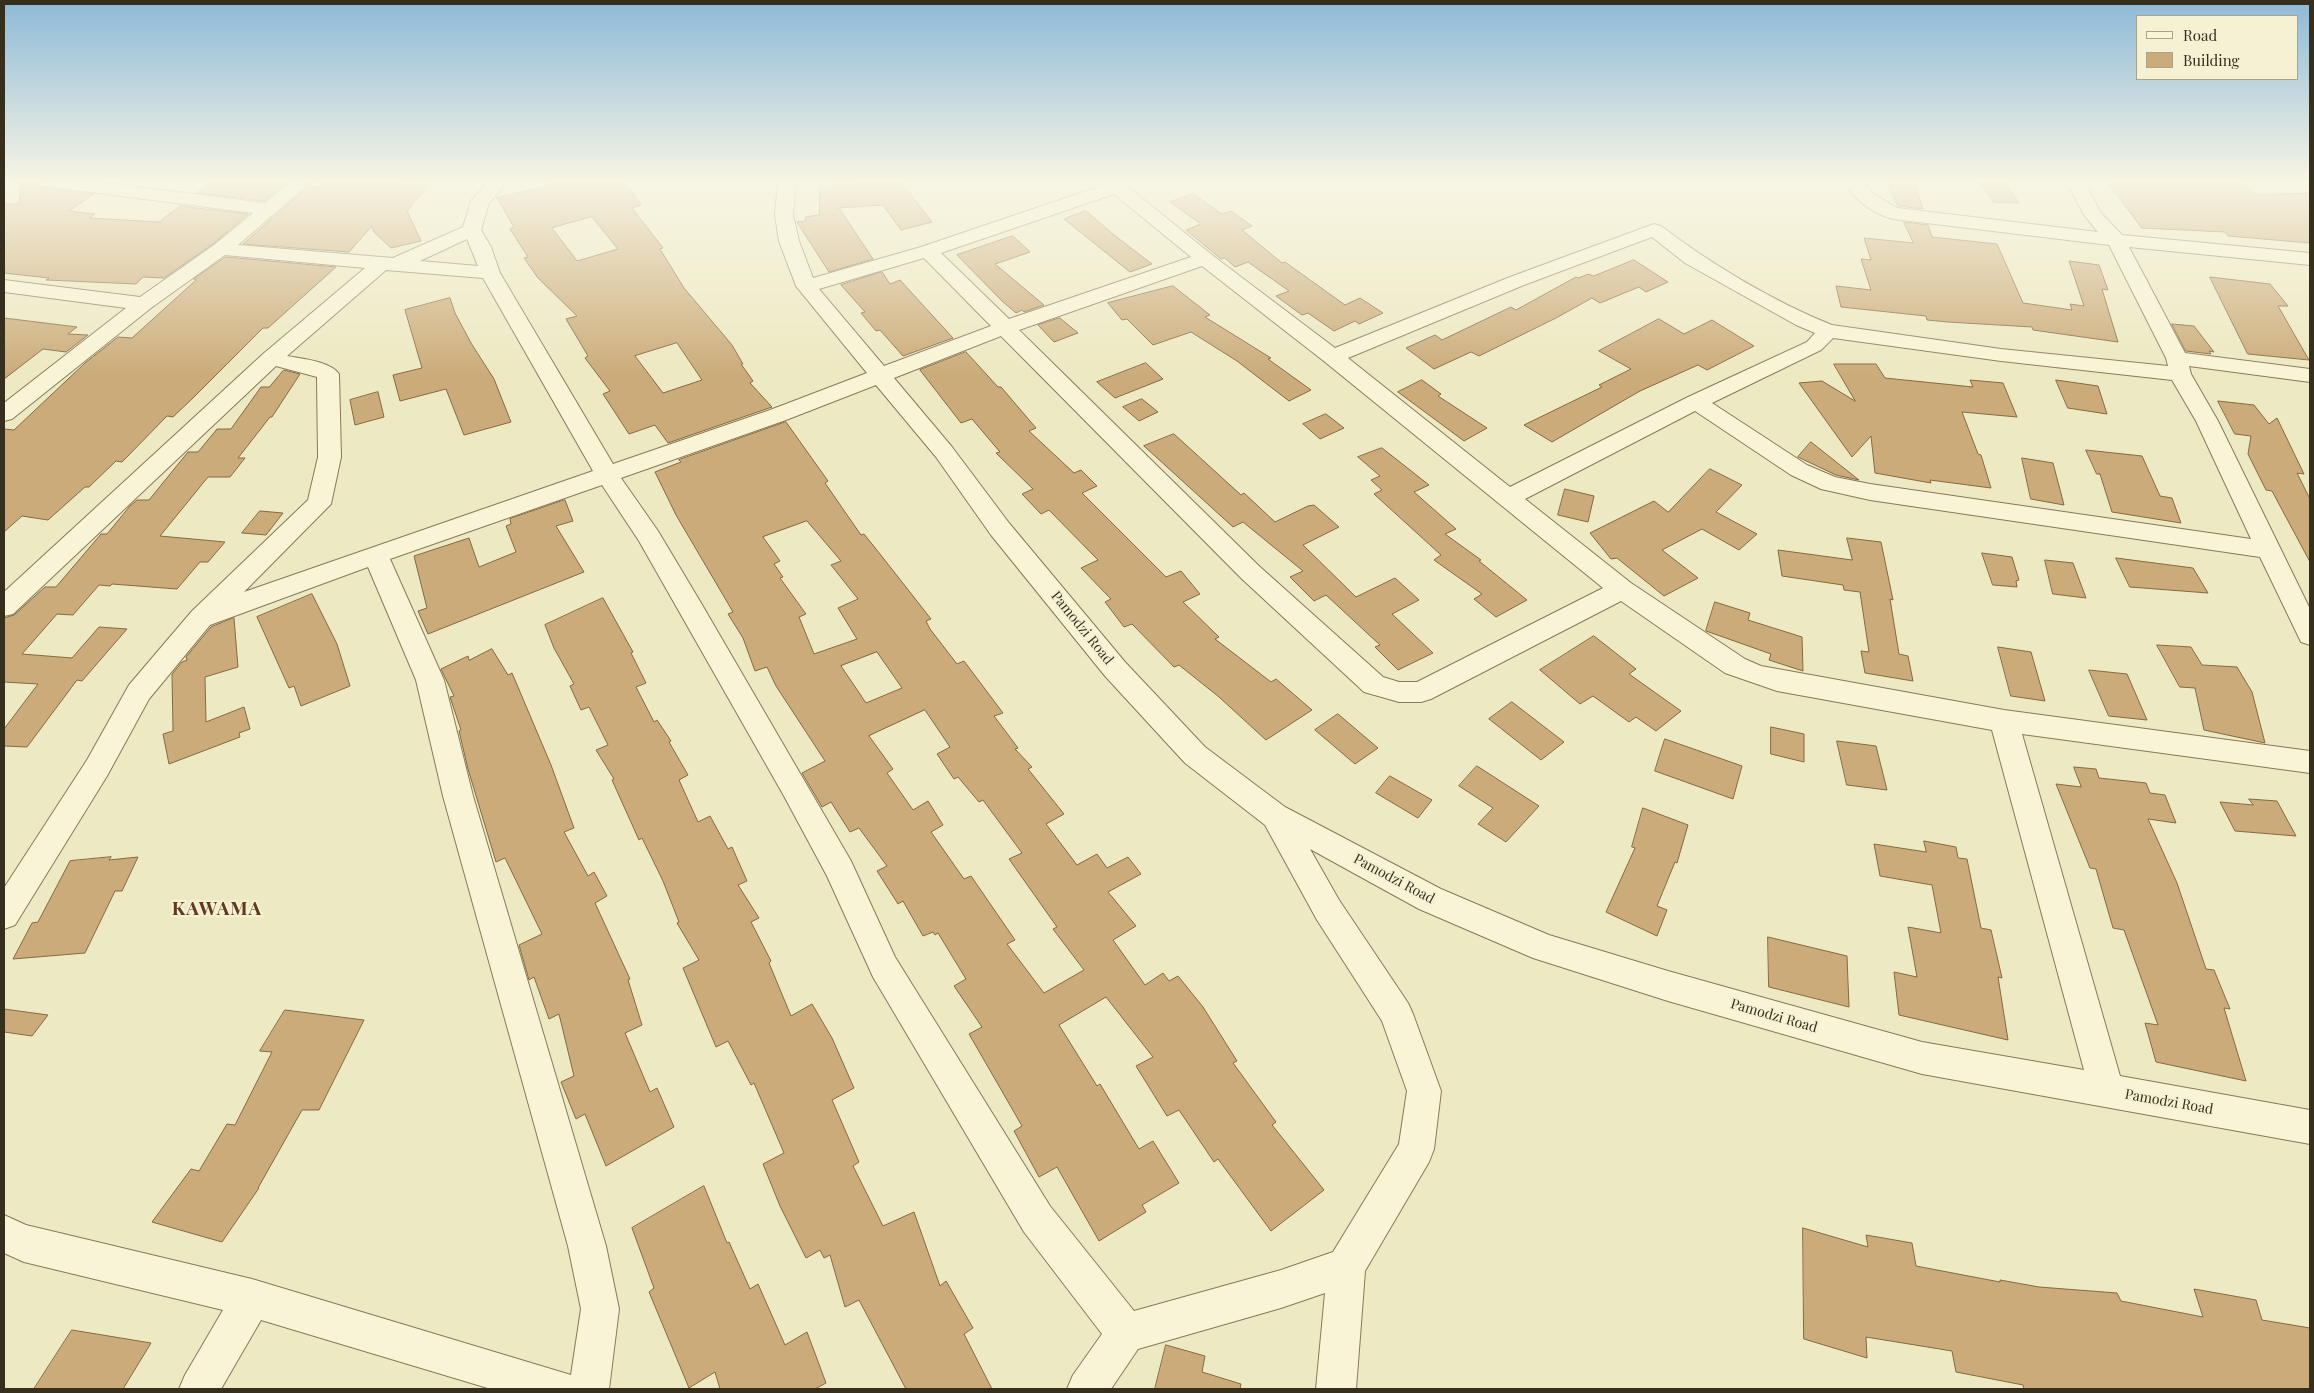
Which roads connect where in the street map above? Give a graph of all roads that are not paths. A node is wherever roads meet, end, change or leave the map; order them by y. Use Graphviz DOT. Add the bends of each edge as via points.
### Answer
graph roads {
  1 [pos="225,246"];
  2 [pos="433,246"];
  3 [pos="480,246"];
  4 [pos="790,246"];
  5 [pos="942,246"];
  6 [pos="1189,246"];
  7 [pos="1611,246"];
  8 [pos="1675,246"];
  9 [pos="2119,246"];
  10 [pos="2177,246"];
  11 [pos="221,249"];
  12 [pos="928,251"];
  13 [pos="1205,259"];
  14 [pos="2310,259"];
  15 [pos="387,265"];
  16 [pos="490,273"];
  17 [pos="4,286"];
  18 [pos="806,286"];
  19 [pos="144,304"];
  20 [pos="1004,328"];
  21 [pos="1828,331"];
  22 [pos="1333,357"];
  23 [pos="271,359"];
  24 [pos="2179,366"];
  25 [pos="2310,375"];
  26 [pos="880,376"];
  27 [pos="1696,402"];
  28 [pos="4,414"];
  29 [pos="606,473"];
  30 [pos="1509,497"];
  31 [pos="2268,550"];
  32 [pos="376,555"];
  33 [pos="256,564"];
  34 [pos="280,588"];
  35 [pos="1622,589"];
  36 [pos="4,607"];
  37 [pos="201,618"];
  38 [pos="2310,635"];
  39 [pos="2004,721"];
  40 [pos="2310,762"];
  41 [pos="1275,816"];
  42 [pos="4,915"];
  43 [pos="2107,1091"];
  44 [pos="2310,1127"];
  45 [pos="11,1242"];
  46 [pos="1346,1267"];
  47 [pos="252,1298"];
  48 [pos="1126,1333"];
  49 [pos="199,1389"];
  50 [pos="557,1389"];
  51 [pos="590,1389"];
  52 [pos="1087,1389"];
  53 [pos="1336,1389"];
  1 -- 11 [label="street"];
  2 -- 15 [label="street"];
  3 -- 16 [label="street"];
  4 -- 18 [label="street, Pamodzi Road"];
  5 -- 12 [label="street"];
  6 -- 13 [label="street"];
  7 -- 22 [label="street"];
  8 -- 21 [label="street" via="1692,259 1803,321"];
  9 -- 24 [label="street"];
  10 -- 14 [label="street"];
  11 -- 15 [label="street"];
  11 -- 19 [label="street"];
  12 -- 18 [label="street"];
  12 -- 20 [label="street"];
  13 -- 20 [label="street"];
  13 -- 22 [label="street"];
  15 -- 16 [label="street"];
  15 -- 23 [label="street"];
  16 -- 29 [label="street"];
  17 -- 19 [label="street"];
  18 -- 26 [label="street, Pamodzi Road"];
  19 -- 28 [label="street"];
  20 -- 26 [label="street"];
  20 -- 35 [label="street" via="1250,572 1374,685 1399,692 1421,692"];
  21 -- 24 [label="street" via="2002,355"];
  21 -- 27 [label="street" via="1814,346"];
  22 -- 30 [label="street"];
  23 -- 33 [label="street" via="328,374 332,427 324,492 319,504"];
  23 -- 36 [label="street"];
  24 -- 25 [label="street"];
  24 -- 31 [label="street"];
  26 -- 29 [label="street" via="778,415"];
  26 -- 41 [label="street, Pamodzi Road" via="944,452 1000,529 1116,669 1195,754"];
  27 -- 30 [label="street"];
  27 -- 31 [label="street" via="1799,470 1829,483 1870,492"];
  29 -- 32 [label="street"];
  29 -- 48 [label="street" via="649,537 840,870 884,967 1037,1219"];
  30 -- 35 [label="street"];
  31 -- 38 [label="street"];
  32 -- 34 [label="street"];
  32 -- 51 [label="street" via="430,680 458,796 587,1246 600,1309"];
  33 -- 34 [label="street"];
  33 -- 37 [label="street"];
  34 -- 37 [label="street"];
  35 -- 39 [label="street" via="1735,666 1753,674"];
  37 -- 42 [label="street" via="139,692 97,768"];
  39 -- 40 [label="street"];
  39 -- 43 [label="street"];
  41 -- 43 [label="street, Pamodzi Road" via="1430,899 1544,948 1922,1058"];
  41 -- 46 [label="street" via="1328,910 1396,1014 1424,1091 1416,1149"];
  43 -- 44 [label="street, Pamodzi Road"];
  45 -- 47 [label="street"];
  46 -- 48 [label="street"];
  46 -- 53 [label="street"];
  47 -- 49 [label="street"];
  47 -- 50 [label="street"];
  48 -- 52 [label="street"];
}
